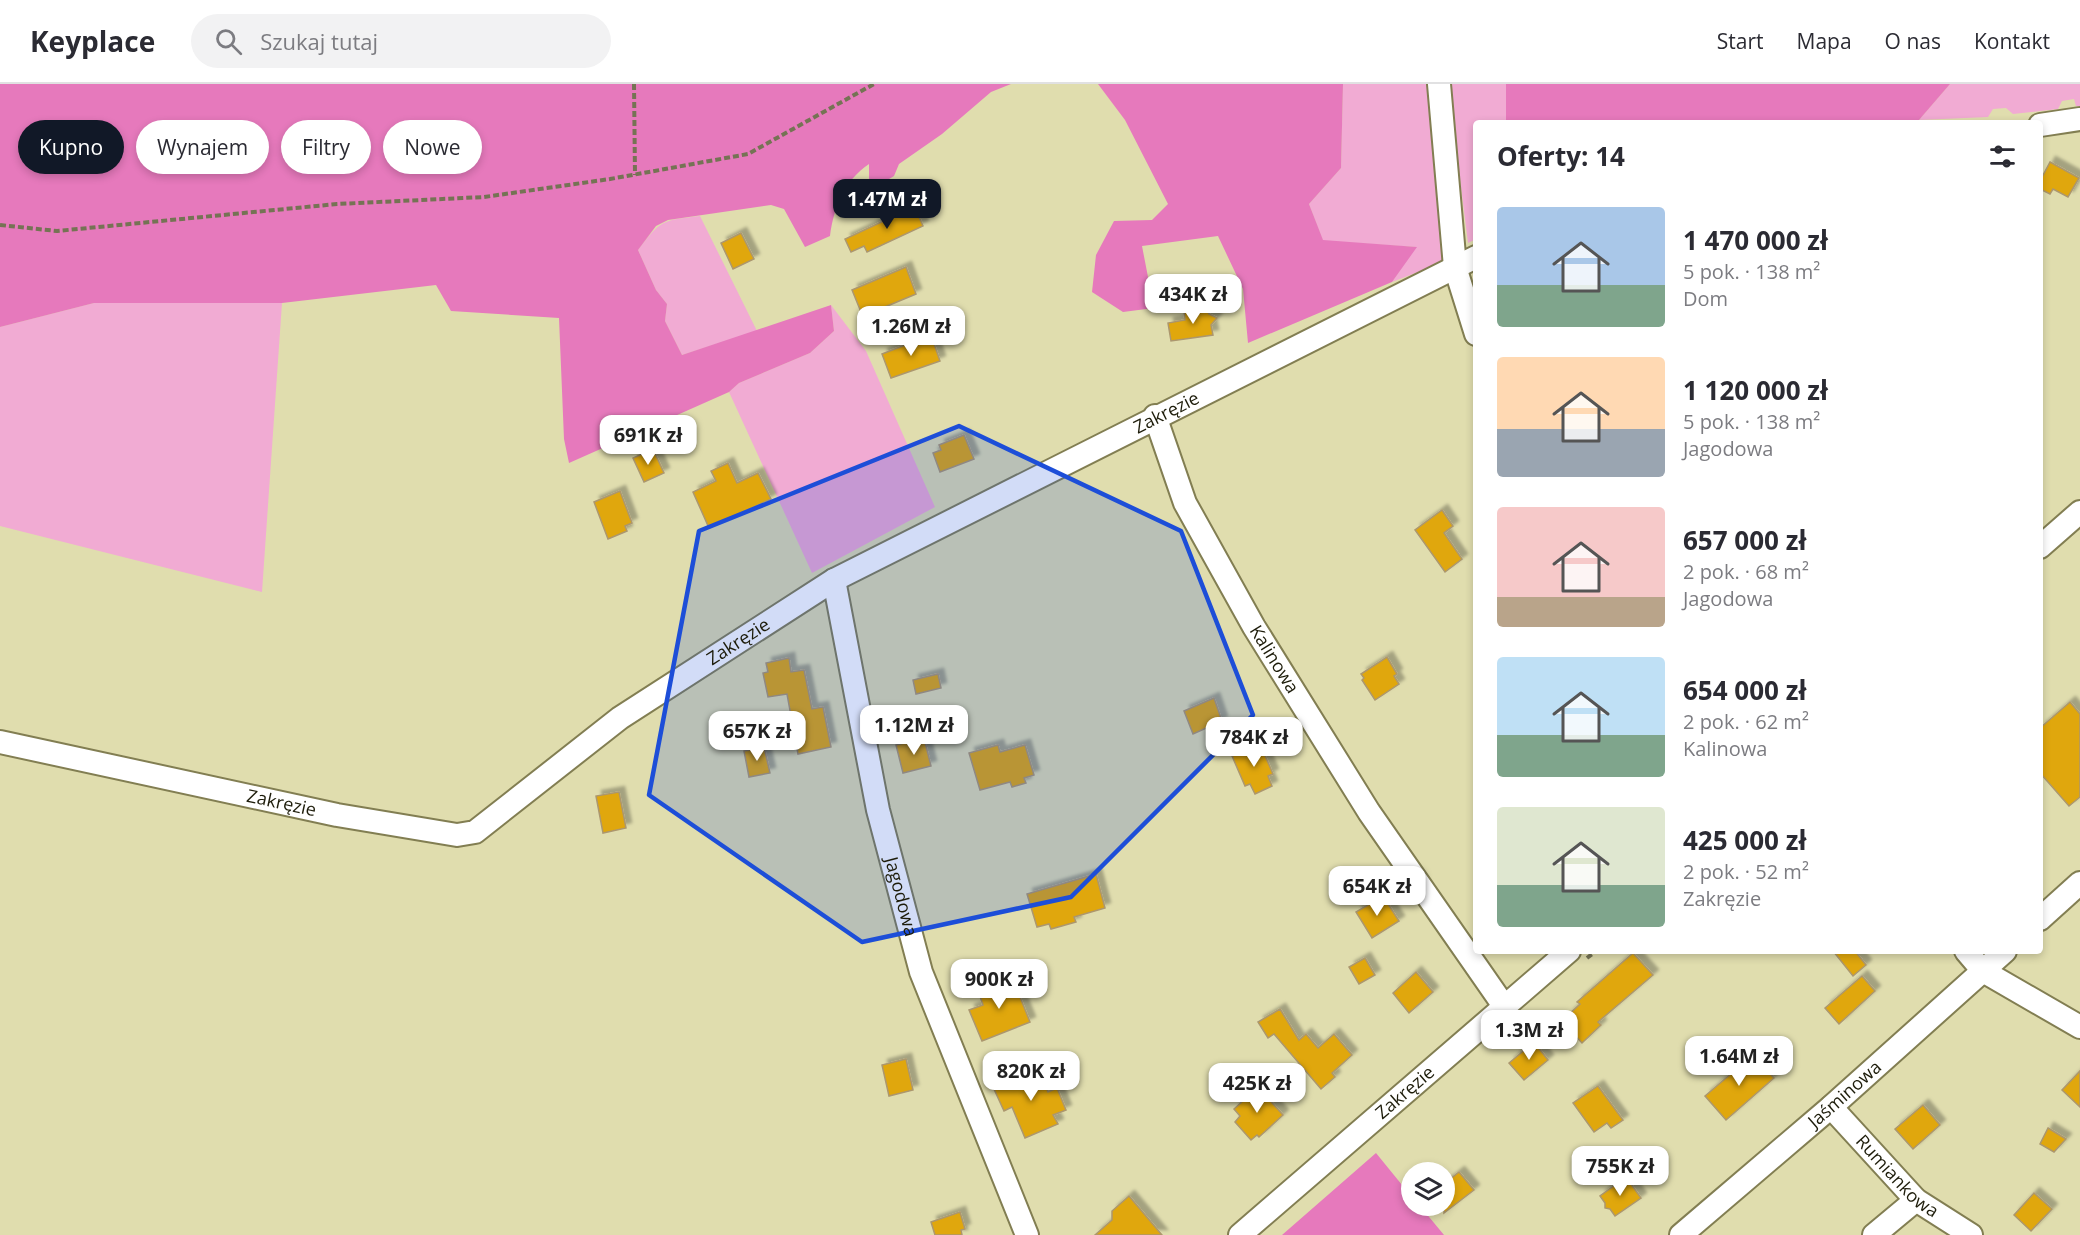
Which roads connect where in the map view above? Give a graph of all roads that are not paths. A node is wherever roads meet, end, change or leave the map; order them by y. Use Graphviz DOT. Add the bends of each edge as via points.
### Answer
graph roads {
  1 [pos="1439,84"];
  2 [pos="2080,119"];
  3 [pos="2043,125"];
  4 [pos="1473,258"];
  5 [pos="1455,267"];
  6 [pos="1473,324"];
  7 [pos="1155,416"];
  8 [pos="2080,512"];
  9 [pos="2043,544"];
  10 [pos="834,579"];
  11 [pos="0,742"];
  12 [pos="2080,883"];
  13 [pos="2043,917"];
  14 [pos="1565,954"];
  15 [pos="1969,954"];
  16 [pos="2002,954"];
  17 [pos="1983,971"];
  18 [pos="1504,1006"];
  19 [pos="2080,1027"];
  20 [pos="1832,1107"];
  21 [pos="1916,1200"];
  22 [pos="1027,1235"];
  23 [pos="1240,1235"];
  24 [pos="1681,1235"];
  25 [pos="1874,1235"];
  26 [pos="1971,1235"];
  1 -- 5 [label="street"];
  2 -- 3 [label="street"];
  4 -- 5 [label="street, Zakręzie"];
  5 -- 6 [label="street"];
  5 -- 7 [label="street, Zakręzie"];
  7 -- 10 [label="street, Zakręzie"];
  7 -- 18 [label="street, Kalinowa" via="1185,503 1254,627 1369,812"];
  8 -- 9 [label="street"];
  10 -- 11 [label="street, Zakręzie" via="620,718 503,812 466,834 337,815"];
  10 -- 22 [label="street, Jagodowa" via="878,810 921,972"];
  12 -- 13 [label="street"];
  14 -- 18 [label="street, Zakręzie"];
  15 -- 17 [label="street"];
  16 -- 17 [label="street, Jaśminowa"];
  17 -- 19 [label="street"];
  17 -- 20 [label="street, Jaśminowa"];
  18 -- 23 [label="street, Zakręzie"];
  20 -- 21 [label="street, Rumiankowa"];
  20 -- 24 [label="street, Jaśminowa"];
  21 -- 25 [label="street"];
  21 -- 26 [label="street, Rumiankowa"];
}
